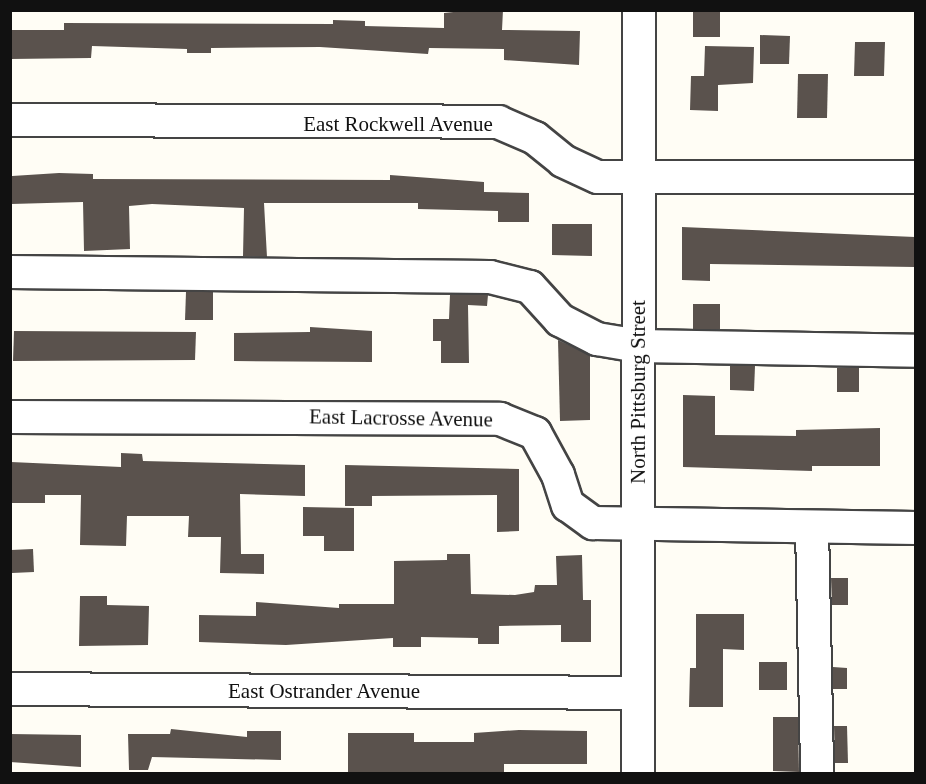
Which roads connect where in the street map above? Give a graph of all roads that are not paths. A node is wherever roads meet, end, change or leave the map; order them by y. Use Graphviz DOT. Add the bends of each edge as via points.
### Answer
graph roads {
  1 [pos="639,10"];
  2 [pos="10,120"];
  3 [pos="640,177"];
  4 [pos="915,177"];
  5 [pos="10,272"];
  6 [pos="639,346"];
  7 [pos="915,351"];
  8 [pos="10,417"];
  9 [pos="638,526"];
  10 [pos="812,527"];
  11 [pos="915,528"];
  12 [pos="10,689"];
  13 [pos="638,693"];
  14 [pos="638,774"];
  15 [pos="817,774"];
  1 -- 3 [label="street, North Pittsburg Street"];
  2 -- 3 [label="street, East Rockwell Avenue" via="498,122 535,138 563,161 598,177"];
  3 -- 4 [label="street, East Rockwell Avenue"];
  3 -- 6 [label="street, North Pittsburg Street"];
  5 -- 6 [label="street" via="490,277 530,287 560,320 597,339"];
  6 -- 7 [label="street"];
  6 -- 9 [label="street, North Pittsburg Street"];
  8 -- 9 [label="street, East Lacrosse Avenue" via="500,419 535,433 558,475 568,505 593,523"];
  9 -- 10 [label="street, East Lacrosse Avenue"];
  9 -- 13 [label="street, North Pittsburg Street"];
  10 -- 11 [label="street, East Lacrosse Avenue"];
  10 -- 15 [label="street"];
  12 -- 13 [label="street, East Ostrander Avenue"];
  13 -- 14 [label="street, North Pittsburg Street"];
}
